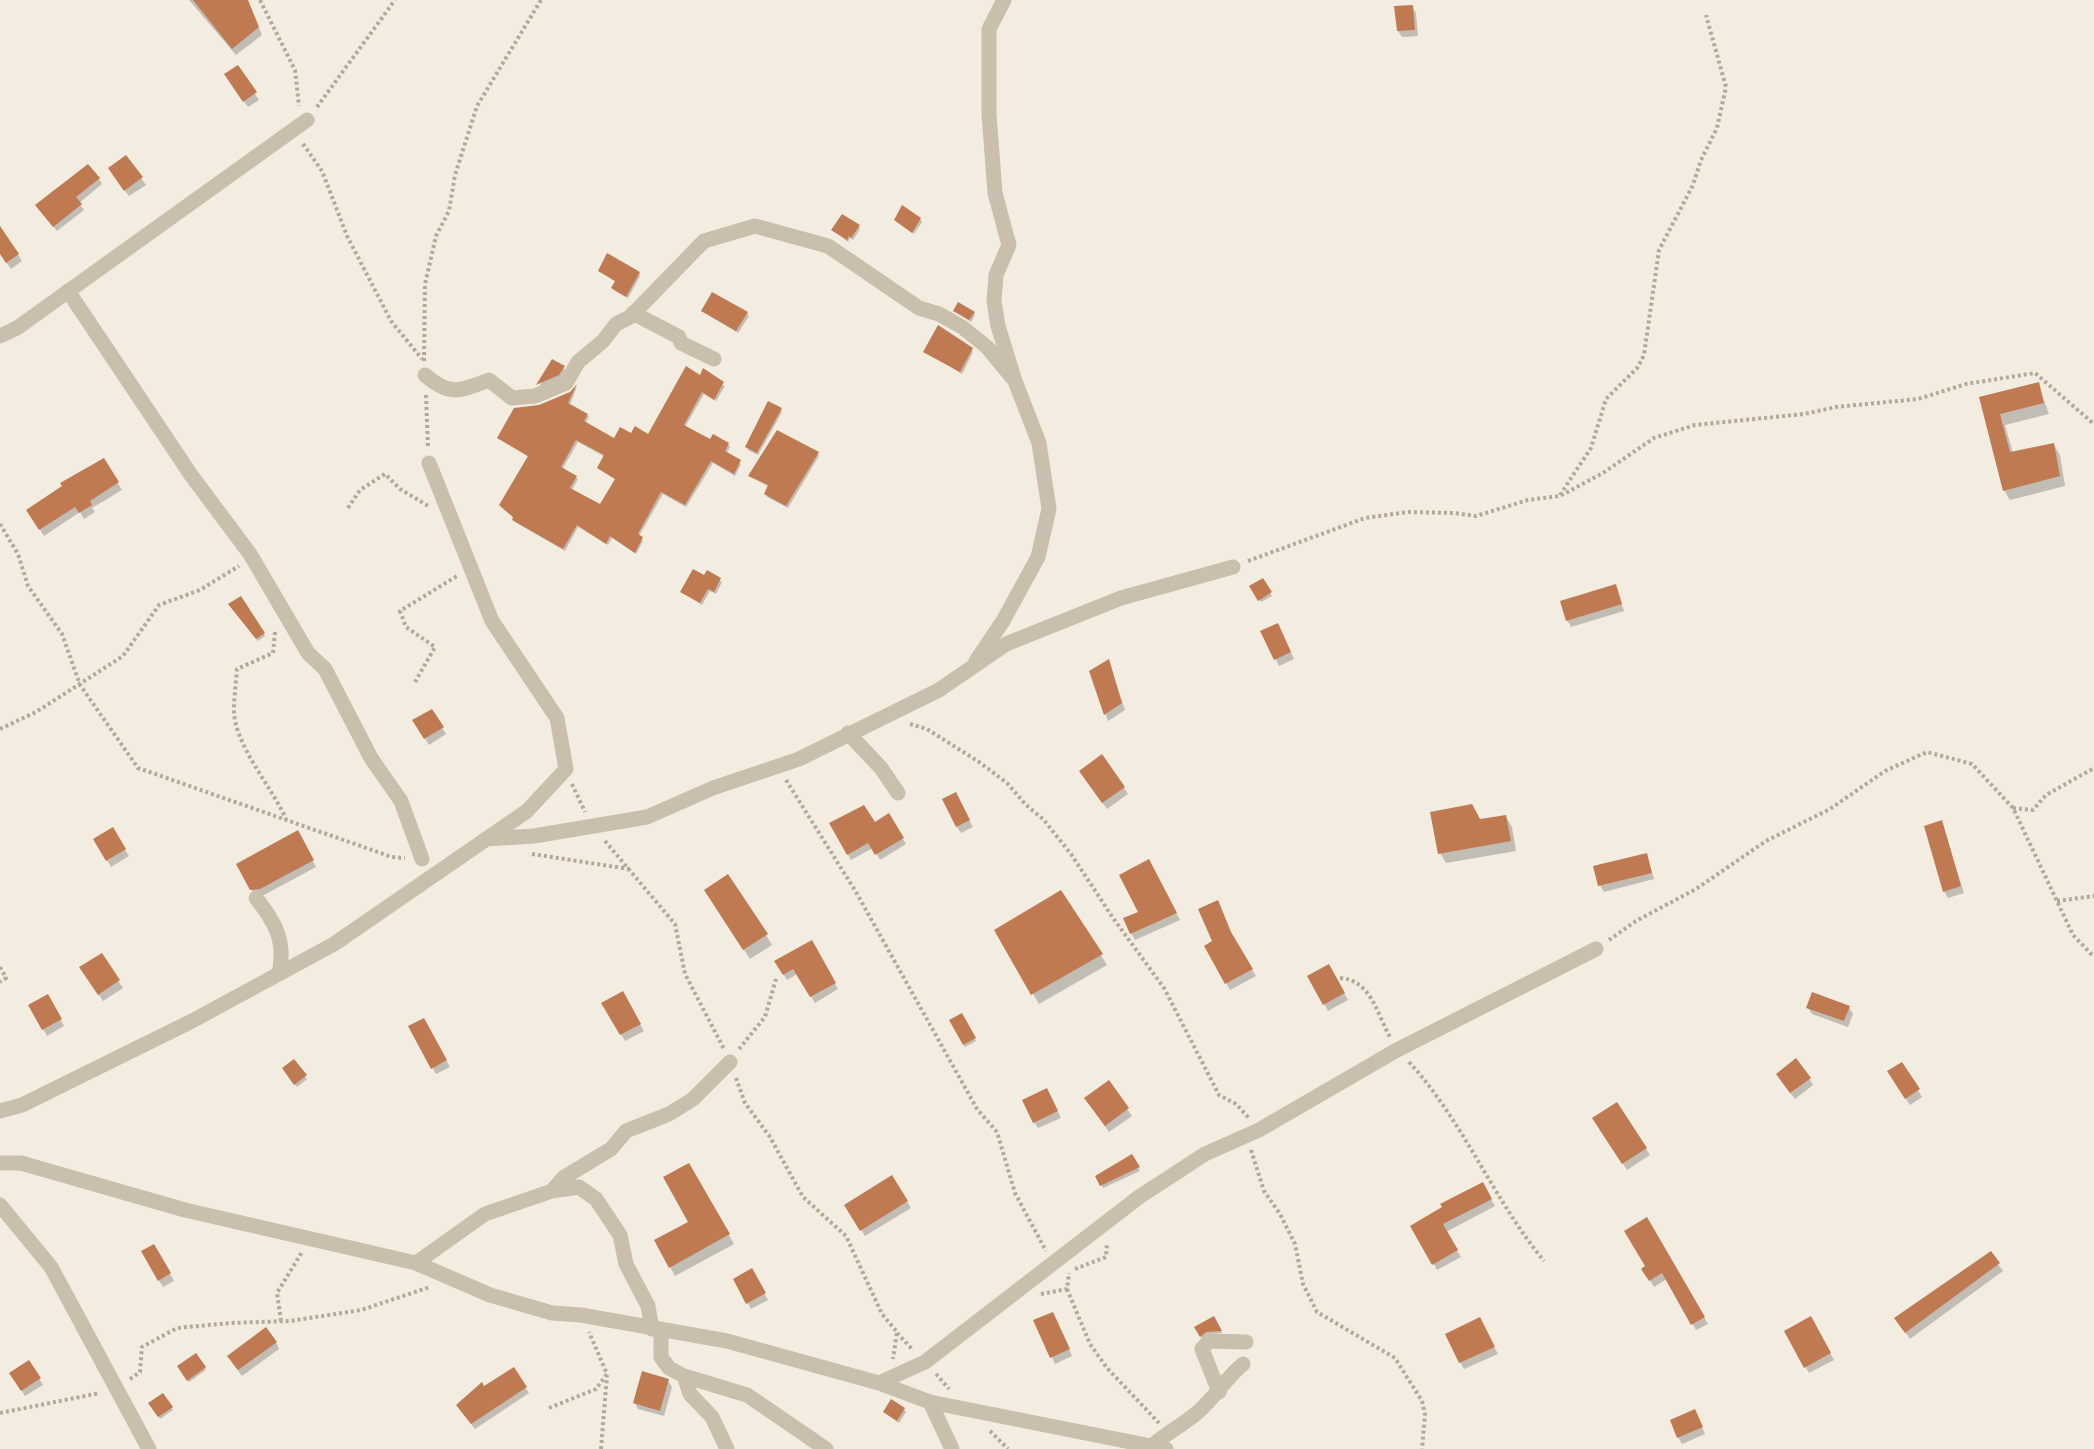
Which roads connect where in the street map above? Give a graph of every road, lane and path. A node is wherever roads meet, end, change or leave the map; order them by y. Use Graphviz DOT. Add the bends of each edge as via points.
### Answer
graph roads {
  1 [pos="260,0"];
  2 [pos="394,0"];
  3 [pos="542,0"];
  4 [pos="1004,0"];
  5 [pos="1706,15"];
  6 [pos="301,125"];
  7 [pos="68,291"];
  8 [pos="633,313"];
  9 [pos="0,336"];
  10 [pos="714,359"];
  11 [pos="425,368"];
  12 [pos="1015,381"];
  13 [pos="2094,424"];
  14 [pos="429,463"];
  15 [pos="1560,496"];
  16 [pos="348,508"];
  17 [pos="450,516"];
  18 [pos="0,524"];
  19 [pos="250,554"];
  20 [pos="1233,567"];
  21 [pos="471,568"];
  22 [pos="291,625"];
  23 [pos="972,667"];
  24 [pos="415,682"];
  25 [pos="80,685"];
  26 [pos="884,716"];
  27 [pos="0,729"];
  28 [pos="848,733"];
  29 [pos="777,768"];
  30 [pos="2094,768"];
  31 [pos="898,793"];
  32 [pos="2013,808"];
  33 [pos="286,820"];
  34 [pos="486,839"];
  35 [pos="527,854"];
  36 [pos="422,860"];
  37 [pos="629,869"];
  38 [pos="2094,896"];
  39 [pos="256,898"];
  40 [pos="2057,901"];
  41 [pos="1596,949"];
  42 [pos="2094,957"];
  43 [pos="0,967"];
  44 [pos="279,974"];
  45 [pos="1340,978"];
  46 [pos="776,979"];
  47 [pos="0,982"];
  48 [pos="1397,1050"];
  49 [pos="730,1062"];
  50 [pos="0,1111"];
  51 [pos="1254,1132"];
  52 [pos="0,1163"];
  53 [pos="552,1191"];
  54 [pos="0,1205"];
  55 [pos="309,1239"];
  56 [pos="1544,1261"];
  57 [pos="416,1263"];
  58 [pos="1049,1268"];
  59 [pos="1069,1272"];
  60 [pos="1067,1289"];
  61 [pos="581,1315"];
  62 [pos="281,1322"];
  63 [pos="656,1329"];
  64 [pos="1246,1342"];
  65 [pos="1243,1364"];
  66 [pos="607,1374"];
  67 [pos="684,1376"];
  68 [pos="879,1383"];
  69 [pos="118,1389"];
  70 [pos="1219,1392"];
  71 [pos="930,1402"];
  72 [pos="549,1408"];
  73 [pos="0,1413"];
  74 [pos="1151,1444"];
  75 [pos="150,1449"];
  76 [pos="601,1449"];
  77 [pos="727,1449"];
  78 [pos="826,1449"];
  79 [pos="952,1449"];
  80 [pos="1422,1449"];
  1 -- 6 [label="path" via="295,70"];
  2 -- 6 [label="path"];
  3 -- 11 [label="path" via="477,106 455,175 449,211 436,236 425,284"];
  4 -- 12 [label="street" via="989,29 989,114 995,193 1009,245 996,275 994,301"];
  5 -- 15 [label="path" via="1726,87 1717,128 1659,250 1644,356 1638,368 1606,399 1591,448"];
  6 -- 7 [label="street"];
  6 -- 11 [label="path" via="347,236 391,321"];
  7 -- 9 [label="street"];
  7 -- 19 [label="street" via="191,475"];
  8 -- 10 [label="street" via="679,337 681,343 700,345"];
  8 -- 11 [label="street" via="616,324 578,362 566,383 535,396 512,398 489,380 459,391 441,388"];
  8 -- 12 [label="street" via="704,241 755,226 828,246 920,308 962,327 987,346"];
  11 -- 14 [label="path"];
  12 -- 23 [label="street" via="1039,443 1049,509 1038,557"];
  13 -- 15 [label="path" via="2035,373 1966,384 1918,399 1695,425 1654,438 1603,473"];
  14 -- 17 [label="street"];
  15 -- 20 [label="path" via="1528,500 1476,516 1408,513 1365,518"];
  16 -- 17 [label="path" via="360,490 385,474 417,502"];
  17 -- 21 [label="street"];
  18 -- 25 [label="path" via="18,554 27,586 63,634"];
  19 -- 22 [label="street"];
  19 -- 25 [label="path" via="240,565 200,590 159,605 123,656"];
  20 -- 23 [label="street" via="1121,598 1006,644"];
  21 -- 24 [label="path" via="400,611 406,627 435,647"];
  21 -- 34 [label="street" via="492,621 557,718 566,769 527,811"];
  22 -- 33 [label="path" via="275,632 273,653 237,669 234,713 250,759 276,797"];
  22 -- 36 [label="street" via="308,653 326,669 371,758 401,801"];
  23 -- 26 [label="street" via="939,690"];
  25 -- 27 [label="path"];
  25 -- 33 [label="path" via="138,768"];
  26 -- 28 [label="street"];
  26 -- 51 [label="path" via="927,729 979,762 1043,819 1164,988 1219,1095 1236,1104"];
  28 -- 29 [label="street"];
  28 -- 31 [label="street"];
  29 -- 34 [label="street" via="713,788 647,817 534,836"];
  29 -- 58 [label="path" via="795,790 856,892 977,1109 997,1132 1015,1193 1046,1251"];
  30 -- 32 [label="path" via="2046,795 2034,810"];
  32 -- 40 [label="path"];
  32 -- 41 [label="path" via="1972,764 1927,752 1885,771 1830,809 1766,841"];
  33 -- 36 [label="path" via="392,857"];
  34 -- 44 [label="street" via="334,944"];
  35 -- 37 [label="path"];
  38 -- 40 [label="path"];
  39 -- 44 [label="street" via="272,919 283,953"];
  40 -- 42 [label="path" via="2073,935"];
  41 -- 48 [label="street"];
  43 -- 47 [label="path" via="6,978"];
  44 -- 50 [label="street" via="22,1106"];
  45 -- 48 [label="path" via="1351,979 1371,996"];
  46 -- 49 [label="path" via="765,1017"];
  48 -- 51 [label="street"];
  48 -- 56 [label="path" via="1442,1102 1514,1222"];
  49 -- 53 [label="street" via="693,1099 669,1114 626,1131 610,1149 563,1178"];
  51 -- 58 [label="street" via="1205,1154 1139,1197"];
  51 -- 80 [label="path" via="1264,1191 1295,1244 1309,1301 1317,1312 1395,1358 1422,1401"];
  52 -- 55 [label="street" via="21,1163 184,1210"];
  53 -- 57 [label="street" via="486,1214"];
  53 -- 63 [label="street" via="579,1187 596,1199 620,1235 626,1264"];
  54 -- 69 [label="street" via="51,1267"];
  55 -- 57 [label="street"];
  55 -- 62 [label="path" via="277,1293"];
  57 -- 61 [label="street" via="490,1295 552,1313"];
  57 -- 62 [label="path" via="430,1287 361,1310"];
  58 -- 59 [label="street"];
  58 -- 68 [label="street" via="925,1362"];
  60 -- 74 [label="path" via="1090,1344 1107,1368 1158,1421"];
  61 -- 63 [label="street"];
  61 -- 66 [label="path"];
  62 -- 69 [label="path" via="177,1329 142,1347 140,1372"];
  63 -- 67 [label="street" via="661,1357 669,1368"];
  63 -- 68 [label="street" via="776,1352"];
  64 -- 70 [label="street" via="1209,1341 1202,1349"];
  65 -- 70 [label="street" via="1230,1374"];
  66 -- 72 [label="path" via="596,1389"];
  66 -- 76 [label="path"];
  67 -- 77 [label="street" via="690,1394 712,1417"];
  67 -- 78 [label="street" via="747,1395"];
  68 -- 71 [label="street"];
  69 -- 73 [label="path"];
  69 -- 75 [label="street"];
  70 -- 74 [label="street" via="1180,1427"];
  71 -- 74 [label="street"];
  71 -- 79 [label="street"];
}
